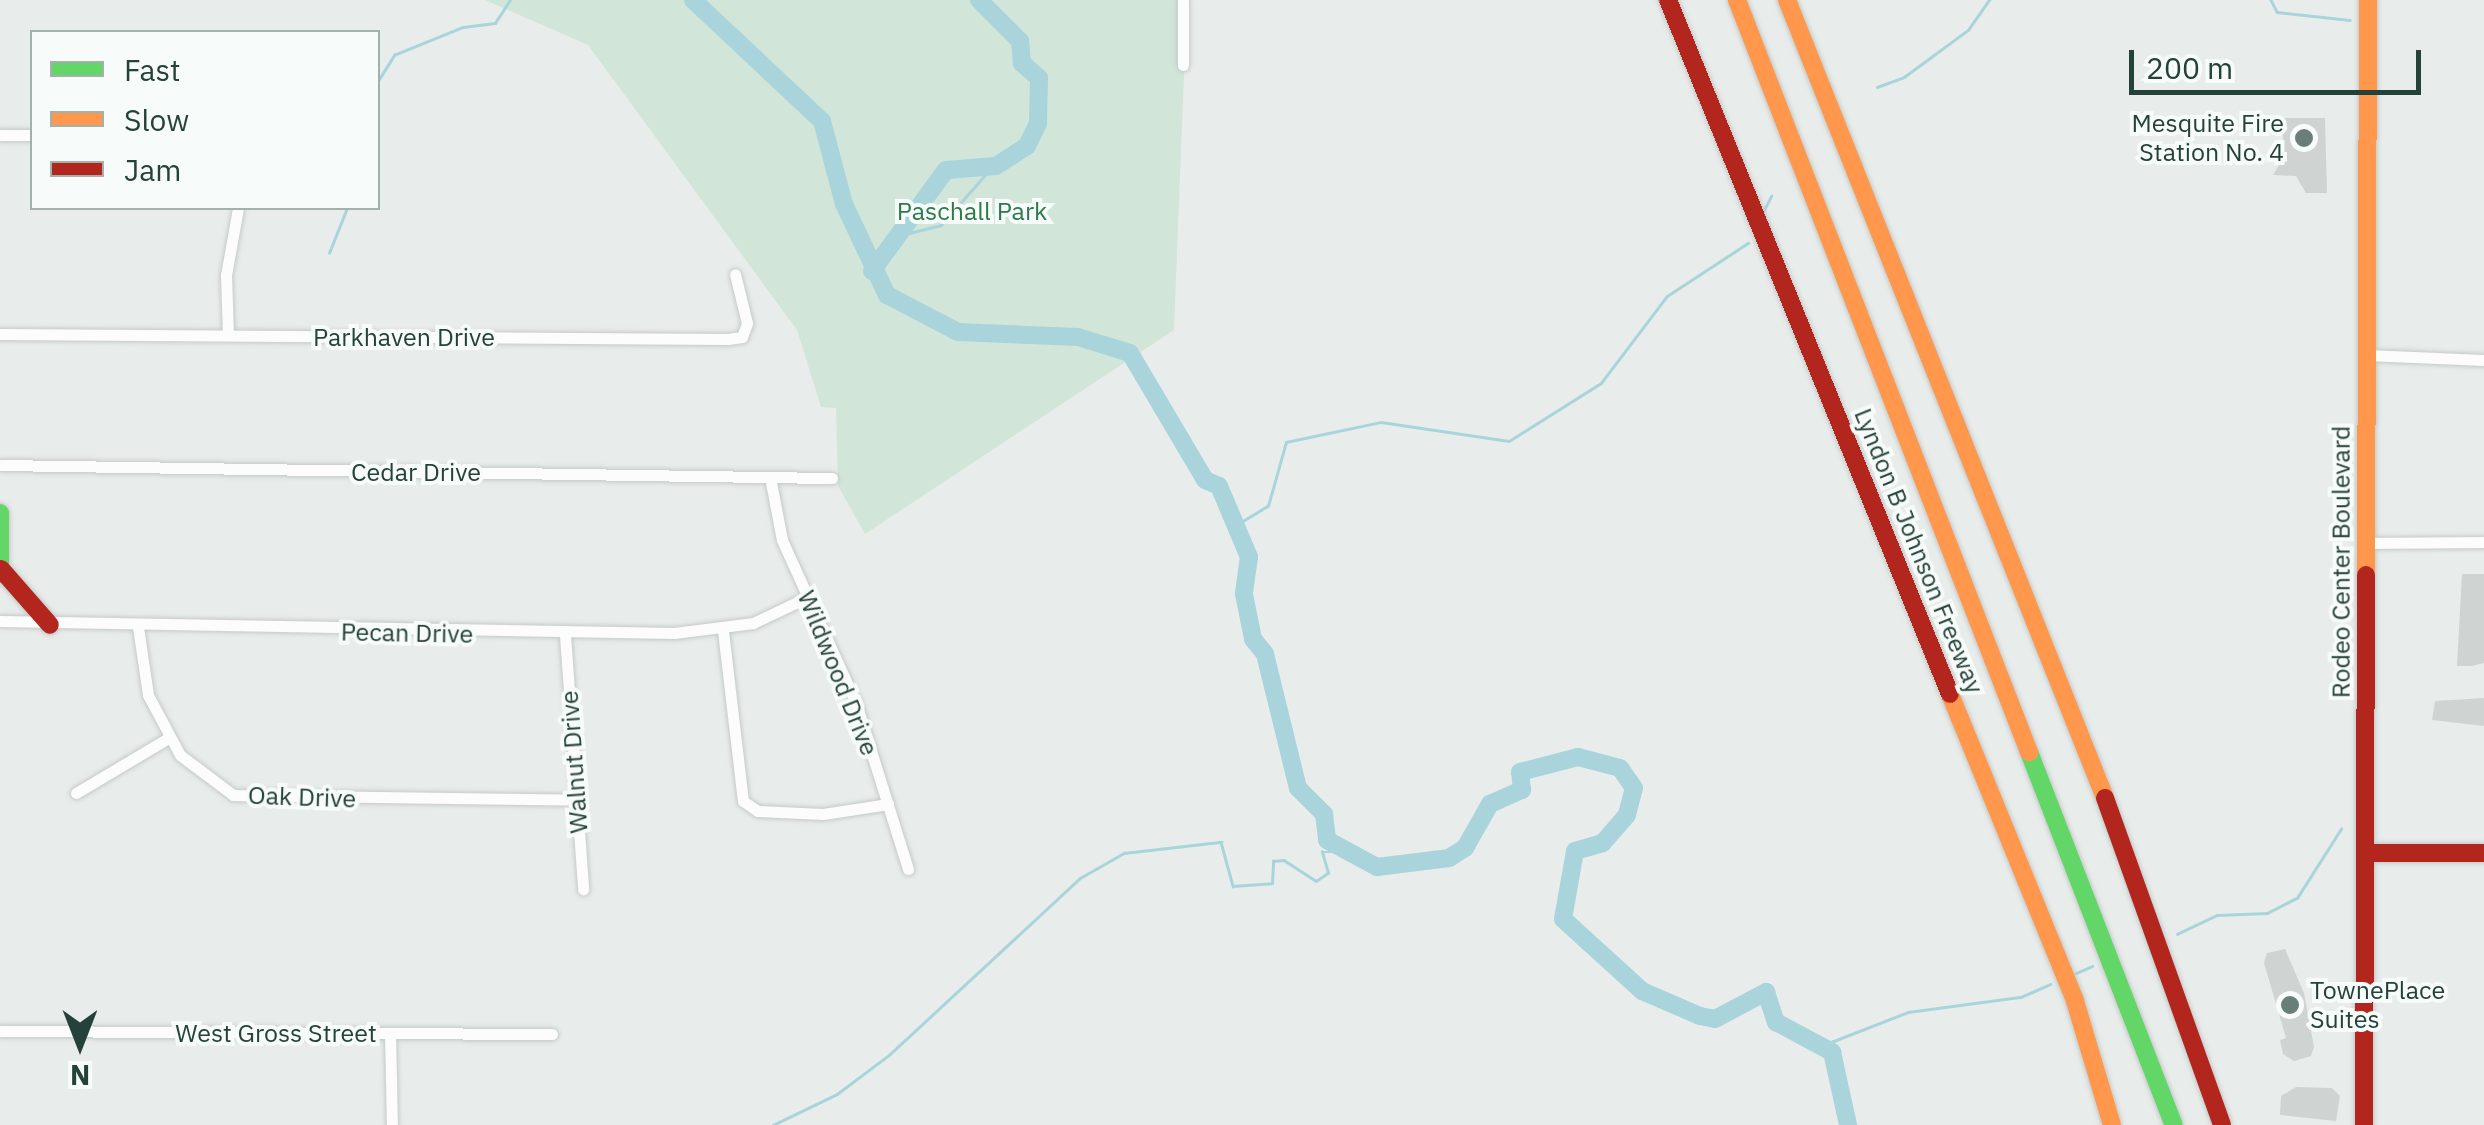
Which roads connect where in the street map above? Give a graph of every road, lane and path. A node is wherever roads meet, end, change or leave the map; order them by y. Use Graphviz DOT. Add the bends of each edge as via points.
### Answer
graph roads {
  1 [pos="1183,0"];
  2 [pos="1668,0"];
  3 [pos="1737,0"];
  4 [pos="1787,0"];
  5 [pos="2368,0"];
  6 [pos="1183,65"];
  7 [pos="0,135"];
  8 [pos="30,135"];
  9 [pos="238,210"];
  10 [pos="735,274"];
  11 [pos="0,334"];
  12 [pos="228,336"];
  13 [pos="2366,355"];
  14 [pos="2484,360"];
  15 [pos="0,465"];
  16 [pos="770,477"];
  17 [pos="832,478"];
  18 [pos="0,513"];
  19 [pos="2484,542"];
  20 [pos="2366,543"];
  21 [pos="1,572"];
  22 [pos="808,598"];
  23 [pos="0,622"];
  24 [pos="50,625"];
  25 [pos="138,627"];
  26 [pos="722,631"];
  27 [pos="565,635"];
  28 [pos="170,737"];
  29 [pos="76,793"];
  30 [pos="576,800"];
  31 [pos="888,804"];
  32 [pos="2365,853"];
  33 [pos="2484,853"];
  34 [pos="908,869"];
  35 [pos="583,890"];
  36 [pos="2168,957"];
  37 [pos="0,1031"];
  38 [pos="390,1033"];
  39 [pos="552,1034"];
  40 [pos="392,1125"];
  41 [pos="2112,1125"];
  42 [pos="2171,1125"];
  43 [pos="2222,1125"];
  44 [pos="2232,1125"];
  45 [pos="2364,1125"];
  1 -- 6 [label="street"];
  2 -- 41 [label="main road, Lyndon B Johnson Freeway" via="2075,1002"];
  3 -- 42 [label="main road, Lyndon B Johnson Freeway"];
  4 -- 36 [label="main road"];
  5 -- 13 [label="main road, Rodeo Center Boulevard"];
  7 -- 8 [label="street"];
  9 -- 12 [label="street" via="226,274"];
  10 -- 12 [label="street, Parkhaven Drive" via="748,322 742,337 728,340"];
  11 -- 12 [label="street, Parkhaven Drive"];
  13 -- 14 [label="street"];
  13 -- 20 [label="main road, Rodeo Center Boulevard"];
  15 -- 16 [label="street, Cedar Drive"];
  16 -- 17 [label="street, Cedar Drive"];
  16 -- 22 [label="street, Wildwood Drive" via="782,540"];
  18 -- 21 [label="main road"];
  19 -- 20 [label="street"];
  20 -- 32 [label="main road, Rodeo Center Boulevard"];
  21 -- 24 [label="main road"];
  22 -- 26 [label="street, Pecan Drive"];
  22 -- 31 [label="street, Wildwood Drive" via="856,703"];
  23 -- 24 [label="street, Pecan Drive"];
  24 -- 25 [label="street, Pecan Drive"];
  25 -- 27 [label="street, Pecan Drive"];
  25 -- 28 [label="street, Oak Drive" via="137,664"];
  26 -- 27 [label="street, Pecan Drive"];
  26 -- 31 [label="street" via="744,801 758,811 810,814"];
  27 -- 30 [label="street, Walnut Drive"];
  28 -- 29 [label="street"];
  28 -- 30 [label="street, Oak Drive" via="180,754 233,795"];
  30 -- 35 [label="street, Walnut Drive"];
  31 -- 34 [label="street, Wildwood Drive"];
  32 -- 33 [label="main road"];
  32 -- 45 [label="main road, Rodeo Center Boulevard"];
  36 -- 43 [label="main road"];
  36 -- 44 [label="main road"];
  37 -- 38 [label="street, West Gross Street"];
  38 -- 39 [label="street, West Gross Street"];
  38 -- 40 [label="street"];
}
